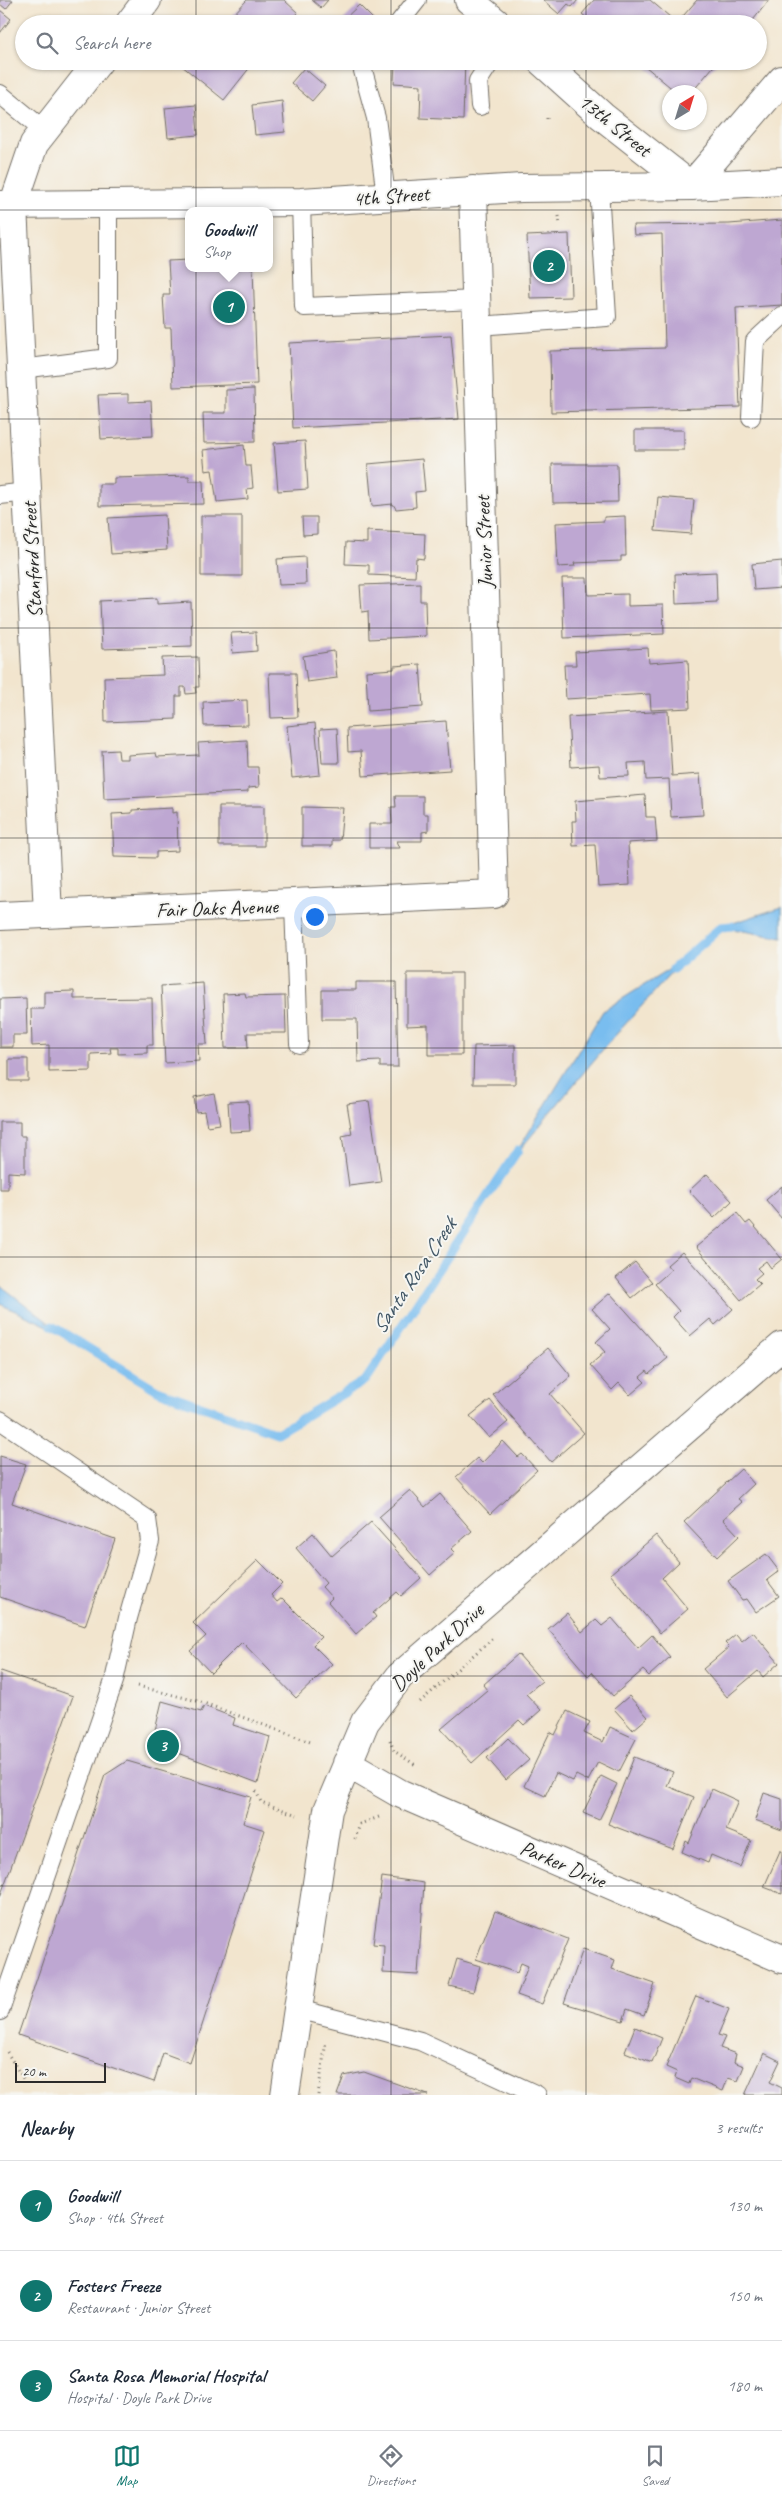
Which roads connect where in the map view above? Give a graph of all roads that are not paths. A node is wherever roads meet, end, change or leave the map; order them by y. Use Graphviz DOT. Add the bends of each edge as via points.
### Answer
graph roads {
  1 [pos="147,0"];
  2 [pos="417,0"];
  3 [pos="469,0"];
  4 [pos="136,15"];
  5 [pos="405,15"];
  6 [pos="487,15"];
  7 [pos="92,70"];
  8 [pos="363,70"];
  9 [pos="485,70"];
  10 [pos="551,70"];
  11 [pos="782,80"];
  12 [pos="0,94"];
  13 [pos="480,106"];
  14 [pos="45,131"];
  15 [pos="782,181"];
  16 [pos="691,186"];
  17 [pos="599,188"];
  18 [pos="473,190"];
  19 [pos="386,196"];
  20 [pos="301,202"];
  21 [pos="7,205"];
  22 [pos="108,206"];
  23 [pos="477,313"];
  24 [pos="782,316"];
  25 [pos="22,369"];
  26 [pos="751,418"];
  27 [pos="28,492"];
  28 [pos="0,495"];
  29 [pos="494,894"];
  30 [pos="294,905"];
  31 [pos="48,914"];
  32 [pos="0,916"];
  33 [pos="299,1044"];
  34 [pos="782,1346"];
  35 [pos="0,1420"];
  36 [pos="347,1763"];
  37 [pos="782,1959"];
  38 [pos="298,2009"];
  39 [pos="0,2011"];
  40 [pos="285,2095"];
  41 [pos="537,2095"];
  1 -- 4 [label="street"];
  2 -- 5 [label="lane"];
  3 -- 6 [label="street"];
  7 -- 14 [label="street"];
  8 -- 19 [label="lane" via="376,118"];
  9 -- 13 [label="lane" via="478,81"];
  10 -- 16 [label="street, 13th Street" via="602,116"];
  11 -- 16 [label="street"];
  12 -- 14 [label="lane"];
  14 -- 21 [label="street" via="34,144"];
  15 -- 16 [label="street, 4th Street"];
  16 -- 17 [label="street, 4th Street"];
  17 -- 18 [label="street, 4th Street"];
  17 -- 23 [label="lane" via="607,316"];
  18 -- 19 [label="street, 4th Street"];
  18 -- 23 [label="street, Junior Street"];
  19 -- 20 [label="street, 4th Street"];
  20 -- 22 [label="street, 4th Street"];
  20 -- 23 [label="lane" via="304,307"];
  21 -- 22 [label="street, 4th Street"];
  21 -- 25 [label="street, Stanford Street"];
  22 -- 25 [label="lane" via="108,358"];
  23 -- 29 [label="street, Junior Street"];
  24 -- 26 [label="lane" via="755,341"];
  25 -- 27 [label="street, Stanford Street"];
  27 -- 28 [label="lane"];
  27 -- 31 [label="street, Stanford Street"];
  29 -- 30 [label="street, Fair Oaks Avenue"];
  30 -- 31 [label="street, Fair Oaks Avenue"];
  30 -- 33 [label="lane"];
  31 -- 32 [label="street, Fair Oaks Avenue"];
  34 -- 36 [label="street, Doyle Park Drive" via="400,1676 365,1722"];
  35 -- 39 [label="lane" via="147,1519 150,1541 114,1681"];
  36 -- 37 [label="street, Parker Drive" via="399,1793"];
  36 -- 38 [label="street, Doyle Park Drive" via="328,1810"];
  38 -- 40 [label="street, Doyle Park Drive"];
  38 -- 41 [label="lane" via="420,2041"];
}
